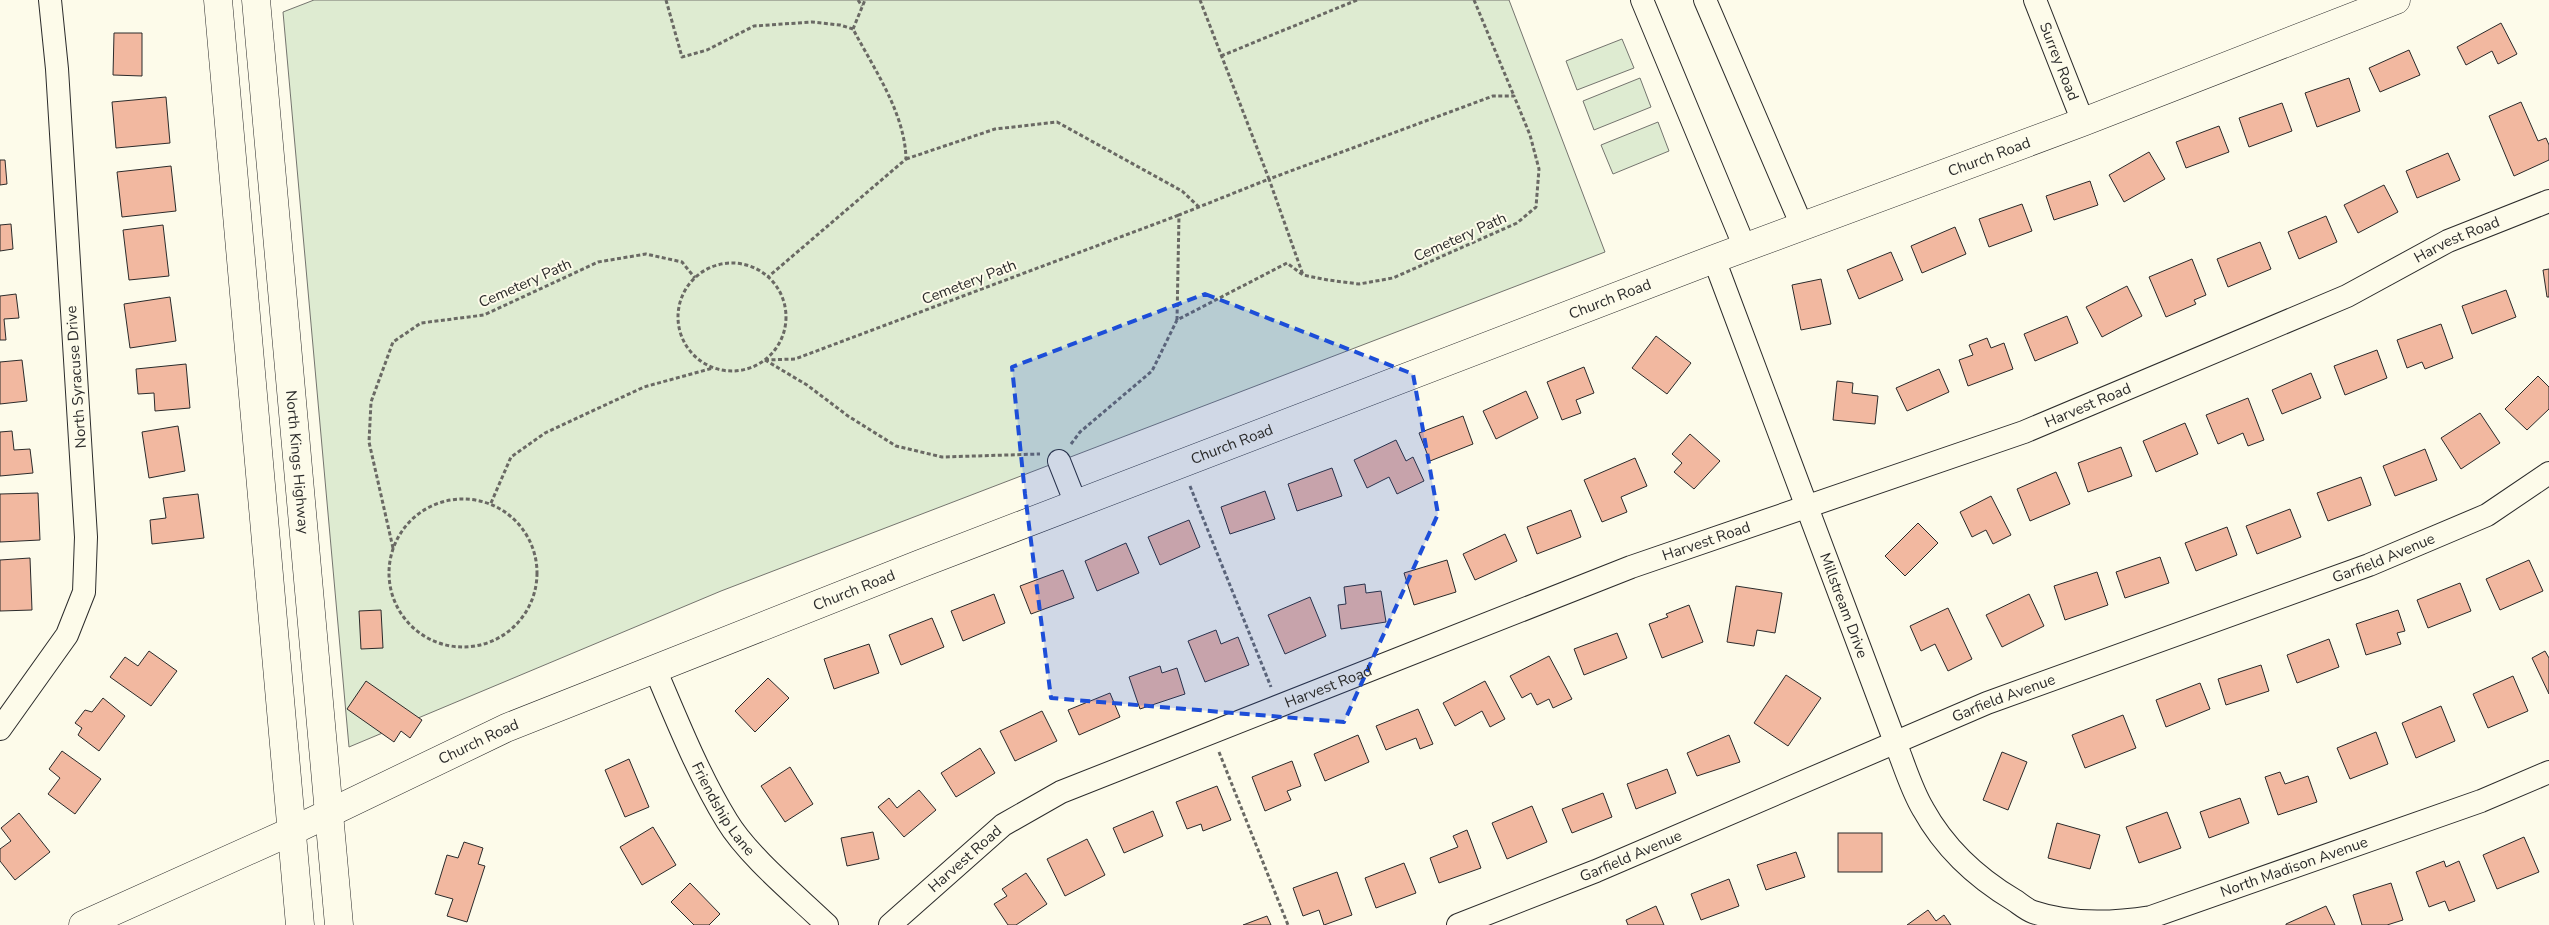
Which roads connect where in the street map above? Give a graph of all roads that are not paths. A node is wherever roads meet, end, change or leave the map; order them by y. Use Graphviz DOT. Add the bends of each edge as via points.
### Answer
graph roads {
  1 [pos="50,0"];
  2 [pos="218,0"];
  3 [pos="256,0"];
  4 [pos="1642,0"];
  5 [pos="1705,0"];
  6 [pos="2035,0"];
  7 [pos="2396,0"];
  8 [pos="2083,122"];
  9 [pos="2549,201"];
  10 [pos="1802,226"];
  11 [pos="1745,248"];
  12 [pos="1714,259"];
  13 [pos="1059,461"];
  14 [pos="2549,473"];
  15 [pos="1076,504"];
  16 [pos="1806,505"];
  17 [pos="655,669"];
  18 [pos="0,729"];
  19 [pos="1895,742"];
  20 [pos="2549,772"];
  21 [pos="330,813"];
  22 [pos="292,831"];
  23 [pos="2031,918"];
  24 [pos="2152,921"];
  25 [pos="83,925"];
  26 [pos="300,925"];
  27 [pos="339,925"];
  28 [pos="827,925"];
  29 [pos="890,925"];
  30 [pos="1458,925"];
  1 -- 18 [label="street, North Syracuse Drive" via="86,538 84,592 67,635"];
  2 -- 22 [label="main road"];
  3 -- 21 [label="main road, North Kings Highway"];
  4 -- 11 [label="street"];
  5 -- 10 [label="street"];
  6 -- 8 [label="street, Surrey Road"];
  7 -- 8 [label="main road, Church Road"];
  8 -- 10 [label="main road, Church Road"];
  9 -- 16 [label="street, Harvest Road" via="2448,241 2347,296 2024,432"];
  10 -- 11 [label="main road, Church Road"];
  11 -- 12 [label="main road, Church Road"];
  12 -- 15 [label="main road, Church Road"];
  12 -- 16 [label="street, Millstream Drive"];
  13 -- 15 [label="street"];
  14 -- 19 [label="street, Garfield Avenue" via="2487,515 2369,565 1987,703"];
  15 -- 17 [label="main road, Church Road"];
  16 -- 19 [label="street, Millstream Drive"];
  16 -- 29 [label="street, Harvest Road" via="1631,567 1061,792 1003,825"];
  17 -- 21 [label="main road, Church Road" via="506,728"];
  17 -- 28 [label="street, Friendship Lane" via="697,765 728,822 759,859"];
  19 -- 23 [label="street, Millstream Drive" via="1922,809 1944,840 1968,867"];
  19 -- 30 [label="street, Garfield Avenue" via="1596,871"];
  20 -- 24 [label="street, North Madison Avenue" via="2481,801"];
  21 -- 22 [label="main road, Church Road"];
  21 -- 27 [label="main road, North Kings Highway"];
  22 -- 25 [label="main road, Church Road"];
  22 -- 26 [label="main road"];
  23 -- 24 [label="street, North Madison Avenue" via="2115,923"];
}
